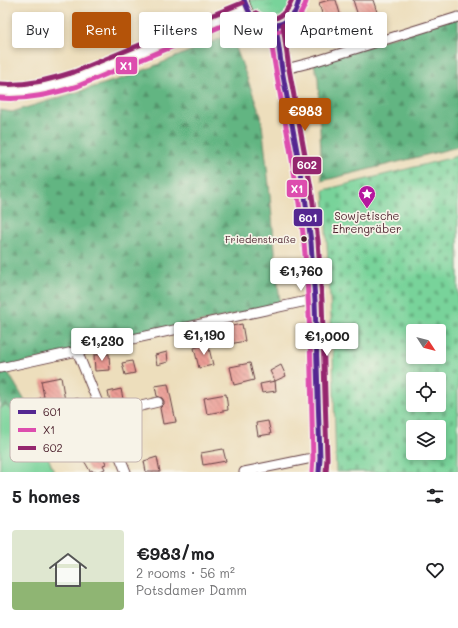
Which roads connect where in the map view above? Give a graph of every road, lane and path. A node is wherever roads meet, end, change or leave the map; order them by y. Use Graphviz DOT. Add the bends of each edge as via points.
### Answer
graph roads {
  1 [pos="299,0"];
  2 [pos="244,4"];
  3 [pos="458,18"];
  4 [pos="277,26"];
  5 [pos="277,33"];
  6 [pos="282,70"];
  7 [pos="0,91"];
  8 [pos="315,301"];
  9 [pos="77,351"];
  10 [pos="0,368"];
  11 [pos="96,398"];
  12 [pos="158,402"];
  13 [pos="142,406"];
  14 [pos="320,458"];
  15 [pos="122,462"];
  16 [pos="126,472"];
  17 [pos="244,472"];
  18 [pos="319,472"];
  1 -- 4 [label="street" via="292,17"];
  2 -- 7 [label="street" via="84,76 50,88"];
  3 -- 6 [label="street"];
  5 -- 6 [label="street"];
  6 -- 8 [label="street" via="308,214"];
  8 -- 9 [label="street"];
  8 -- 14 [label="street"];
  9 -- 10 [label="street"];
  9 -- 11 [label="street"];
  12 -- 13 [label="street"];
  14 -- 17 [label="street"];
  14 -- 18 [label="street"];
  15 -- 16 [label="street"];
}
